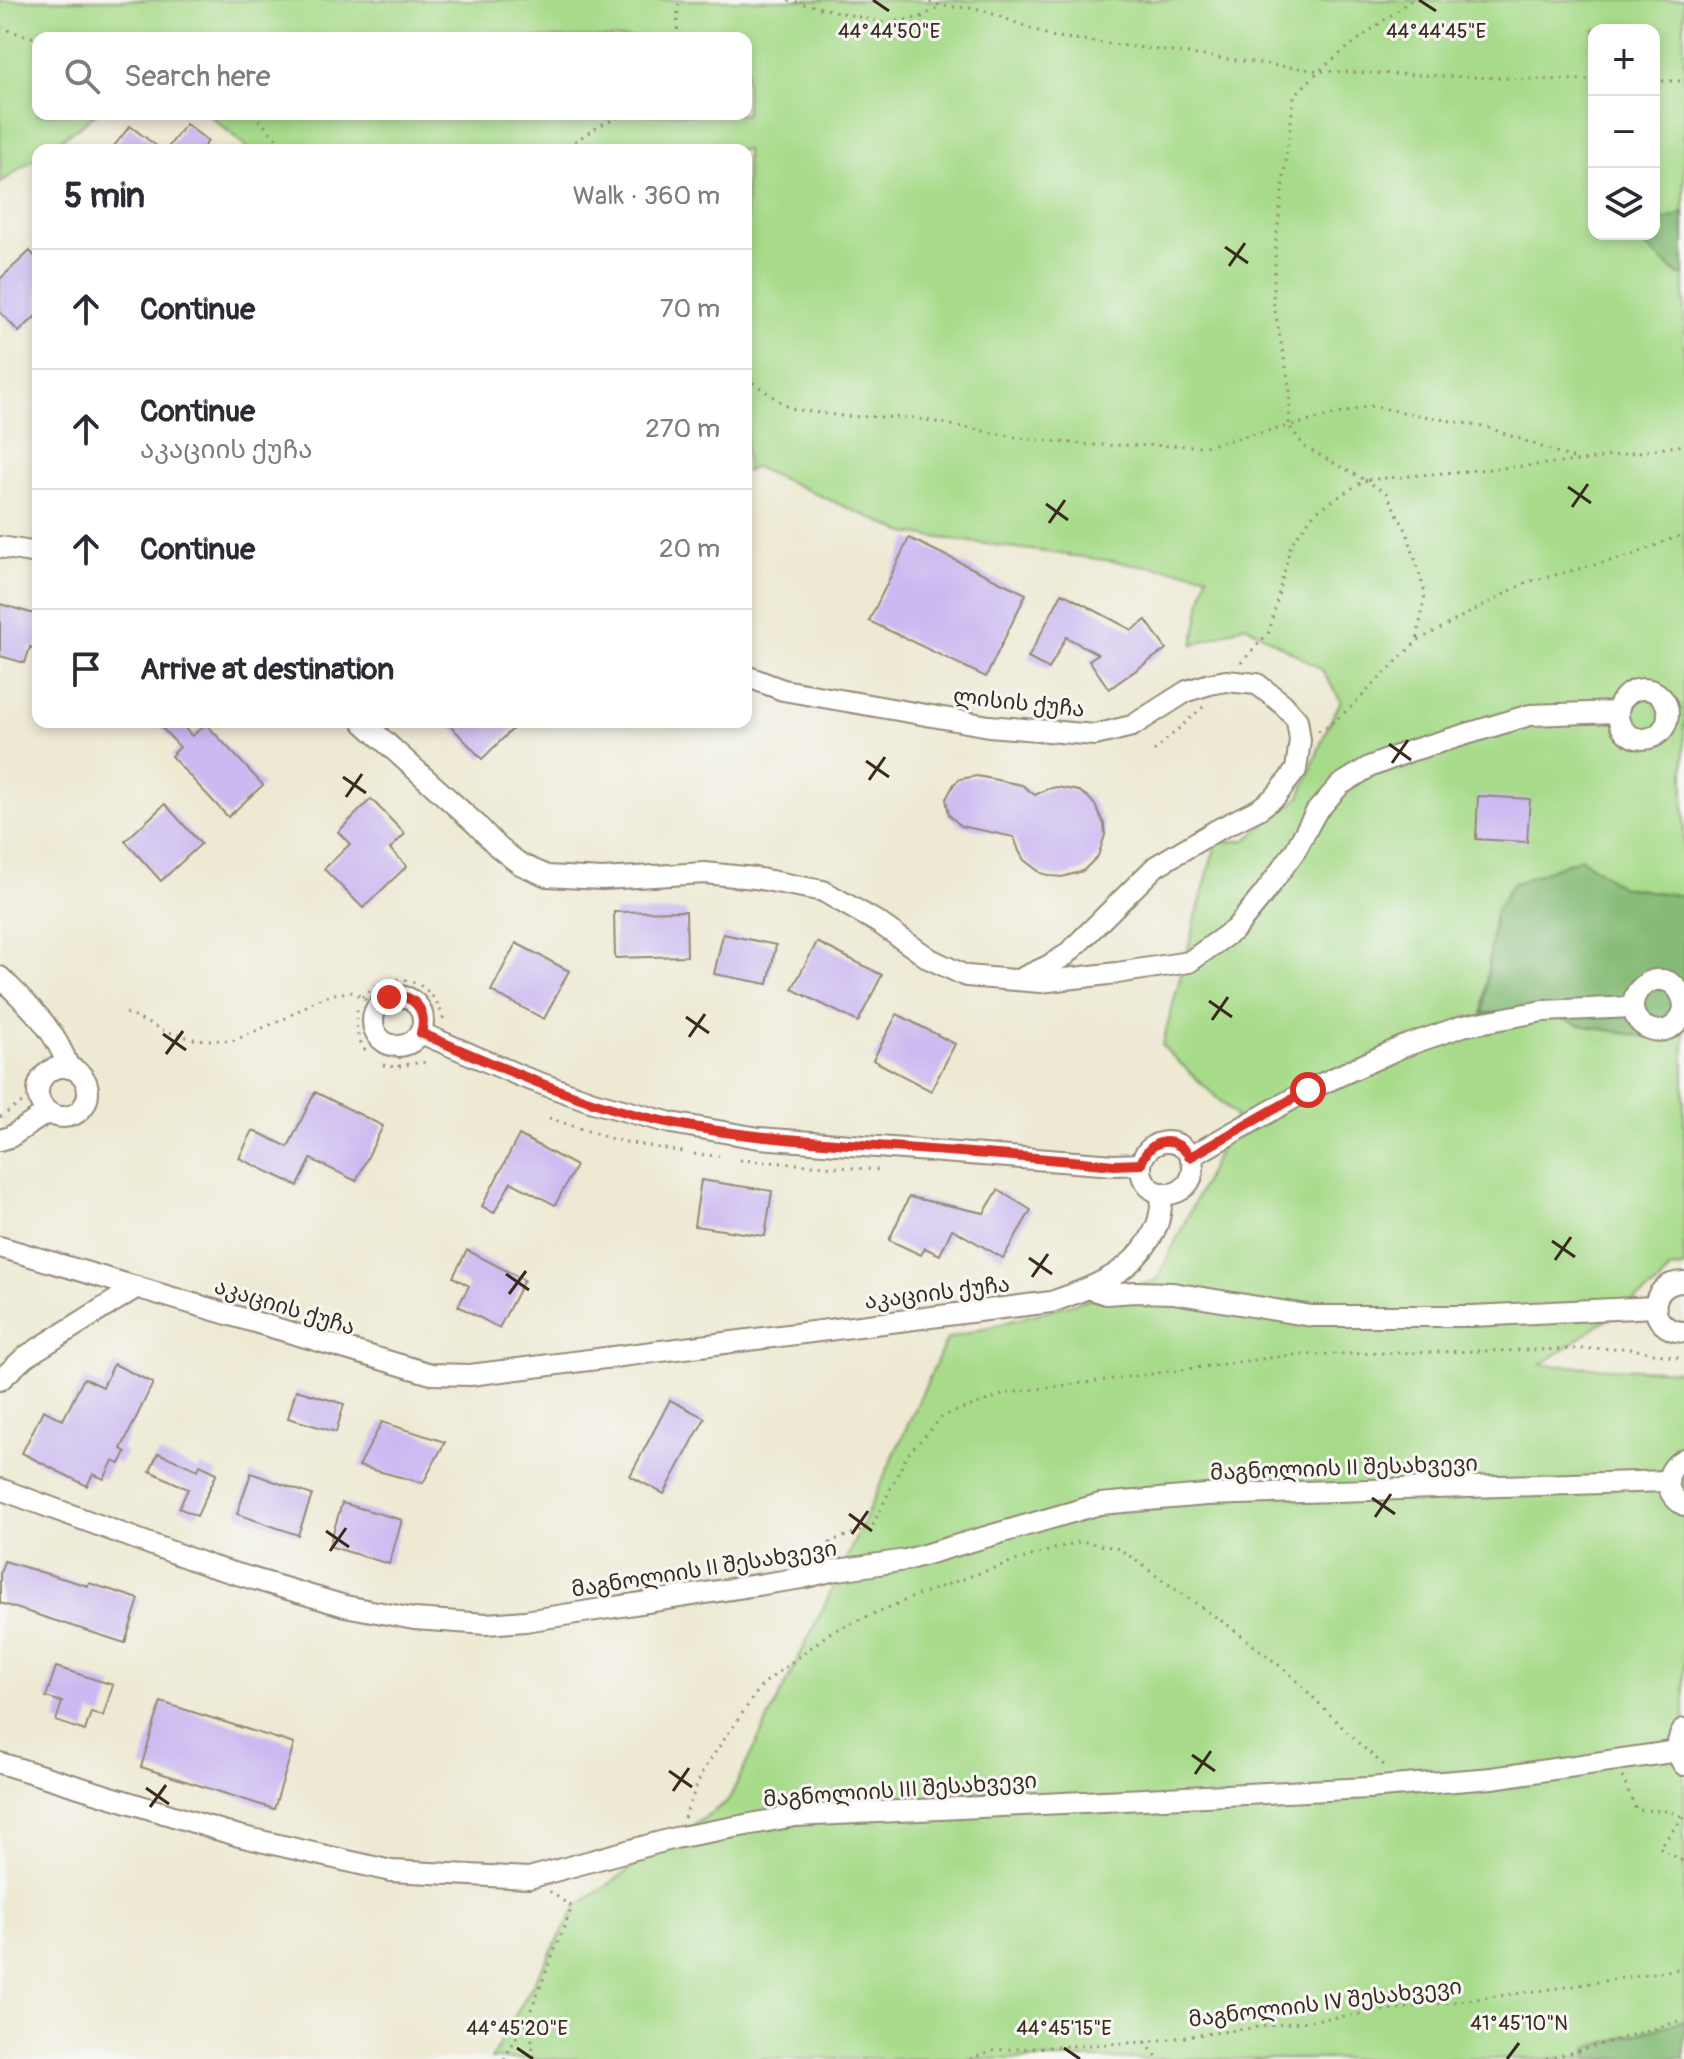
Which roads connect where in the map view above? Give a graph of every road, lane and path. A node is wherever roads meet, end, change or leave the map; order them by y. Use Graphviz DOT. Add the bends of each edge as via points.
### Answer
graph roads {
  1 [pos="681,0"];
  2 [pos="788,0"];
  3 [pos="922,0"];
  4 [pos="1411,0"];
  5 [pos="943,6"];
  6 [pos="0,28"];
  7 [pos="677,32"];
  8 [pos="32,37"];
  9 [pos="1319,71"];
  10 [pos="1588,80"];
  11 [pos="1660,81"];
  12 [pos="1684,81"];
  13 [pos="259,120"];
  14 [pos="612,120"];
  15 [pos="282,144"];
  16 [pos="570,144"];
  17 [pos="752,382"];
  18 [pos="1289,426"];
  19 [pos="1684,445"];
  20 [pos="1580,461"];
  21 [pos="1365,480"];
  22 [pos="1684,534"];
  23 [pos="0,547"];
  24 [pos="32,552"];
  25 [pos="1417,641"];
  26 [pos="752,678"];
  27 [pos="1226,681"];
  28 [pos="1676,711"];
  29 [pos="1617,712"];
  30 [pos="370,728"];
  31 [pos="1300,740"];
  32 [pos="1154,751"];
  33 [pos="0,977"];
  34 [pos="1020,979"];
  35 [pos="365,1005"];
  36 [pos="1633,1007"];
  37 [pos="1684,1008"];
  38 [pos="126,1013"];
  39 [pos="448,1026"];
  40 [pos="421,1033"];
  41 [pos="41,1052"];
  42 [pos="368,1054"];
  43 [pos="400,1055"];
  44 [pos="430,1063"];
  45 [pos="383,1065"];
  46 [pos="399,1067"];
  47 [pos="69,1068"];
  48 [pos="48,1112"];
  49 [pos="0,1117"];
  50 [pos="549,1118"];
  51 [pos="0,1140"];
  52 [pos="683,1152"];
  53 [pos="694,1154"];
  54 [pos="719,1156"];
  55 [pos="1190,1157"];
  56 [pos="740,1160"];
  57 [pos="1141,1164"];
  58 [pos="882,1170"];
  59 [pos="1163,1193"];
  60 [pos="0,1247"];
  61 [pos="1684,1282"];
  62 [pos="137,1287"];
  63 [pos="1091,1289"];
  64 [pos="1655,1307"];
  65 [pos="1684,1332"];
  66 [pos="1684,1359"];
  67 [pos="0,1380"];
  68 [pos="1684,1459"];
  69 [pos="1668,1481"];
  70 [pos="0,1489"];
  71 [pos="1684,1505"];
  72 [pos="831,1571"];
  73 [pos="1684,1729"];
  74 [pos="1681,1758"];
  75 [pos="1614,1760"];
  76 [pos="0,1763"];
  77 [pos="1407,1785"];
  78 [pos="1684,1817"];
  79 [pos="675,1838"];
  80 [pos="1684,1862"];
  81 [pos="529,1878"];
  82 [pos="1684,1968"];
  83 [pos="529,2015"];
  84 [pos="1684,2020"];
  85 [pos="1145,2042"];
  86 [pos="504,2059"];
  87 [pos="534,2059"];
  88 [pos="970,2059"];
  89 [pos="1159,2059"];
  90 [pos="1546,2059"];
  1 -- 7 [label="path"];
  2 -- 5 [label="path" via="884,23 919,18"];
  3 -- 5 [label="path"];
  4 -- 9 [label="path"];
  5 -- 9 [label="path" via="980,9 1051,36"];
  6 -- 8 [label="path"];
  9 -- 10 [label="path"];
  9 -- 18 [label="path" via="1294,96 1276,241 1273,301 1290,389"];
  11 -- 12 [label="path"];
  13 -- 15 [label="path"];
  14 -- 16 [label="path"];
  17 -- 18 [label="path" via="791,409 915,418 1092,445 1205,446"];
  18 -- 20 [label="path" via="1370,406 1489,428"];
  18 -- 21 [label="path" via="1305,447"];
  19 -- 20 [label="path"];
  20 -- 21 [label="path"];
  21 -- 25 [label="path" via="1386,493 1407,532 1425,593"];
  21 -- 27 [label="path" via="1315,512 1291,544 1269,632"];
  22 -- 25 [label="path" via="1630,556 1527,582"];
  23 -- 24 [label="street"];
  25 -- 31 [label="path" via="1351,707"];
  26 -- 27 [label="street, ლისის ქუჩა" via="783,690 989,726 1095,735 1132,726 1187,691"];
  27 -- 31 [label="street, ლისის ქუჩა" via="1257,684 1275,697 1297,720"];
  27 -- 32 [label="path"];
  28 -- 29 [label="street" via="1645,688 1623,698"];
  28 -- 29 [label="street" via="1660,733 1645,740 1622,729"];
  29 -- 34 [label="street" via="1530,715 1369,767 1340,785 1316,812 1295,851 1235,929 1189,962 1040,982"];
  30 -- 34 [label="street" via="498,847 547,876 602,879 705,873 823,891 966,976"];
  31 -- 34 [label="street" via="1296,770 1276,796 1156,866 1066,955"];
  33 -- 47 [label="street" via="45,1022"];
  35 -- 38 [label="path" via="352,992 333,994 232,1041 193,1039"];
  35 -- 39 [label="path" via="383,982 411,982 432,995"];
  35 -- 40 [label="street" via="375,1032 386,1043 409,1044"];
  35 -- 40 [label="street" via="406,997 420,1007"];
  35 -- 42 [label="path" via="357,1035"];
  36 -- 37 [label="street" via="1640,1023 1654,1031 1670,1029"];
  36 -- 37 [label="street" via="1642,987 1656,980 1677,988"];
  36 -- 55 [label="street" via="1543,1011 1463,1026 1414,1042 1308,1090"];
  40 -- 57 [label="street" via="523,1077 671,1123 759,1138"];
  41 -- 49 [label="path" via="44,1060 28,1080 28,1099"];
  43 -- 46 [label="path"];
  44 -- 46 [label="path"];
  45 -- 46 [label="path"];
  47 -- 48 [label="street" via="50,1071 41,1081 38,1095"];
  47 -- 48 [label="street" via="87,1083 84,1106 71,1116"];
  48 -- 51 [label="street"];
  50 -- 52 [label="path" via="615,1140"];
  53 -- 54 [label="path"];
  55 -- 57 [label="street" via="1177,1144 1158,1143"];
  55 -- 59 [label="street" via="1187,1183 1176,1192"];
  56 -- 58 [label="path"];
  57 -- 59 [label="street" via="1144,1180"];
  59 -- 63 [label="street, აკაციის ქუჩა" via="1157,1224 1145,1244 1125,1268"];
  60 -- 62 [label="street, აკაციის ქუჩა"];
  61 -- 64 [label="street" via="1660,1291"];
  62 -- 63 [label="street, აკაციის ქუჩა" via="451,1376 1051,1302"];
  62 -- 67 [label="street" via="25,1357"];
  63 -- 64 [label="street" via="1106,1294 1173,1293 1312,1316 1472,1316"];
  64 -- 65 [label="street" via="1667,1328"];
  66 -- 72 [label="path" via="1626,1348 1292,1355 1008,1393 943,1416 907,1455 872,1527 831,1541 825,1556"];
  68 -- 69 [label="street" via="1674,1465"];
  69 -- 71 [label="street" via="1672,1496"];
  69 -- 72 [label="street, მაგნოლიის II შესახვევი" via="1206,1495 1100,1504 906,1560"];
  70 -- 72 [label="street, მაგნოლიის II შესახვევი" via="210,1566 345,1606 414,1619 525,1621"];
  73 -- 74 [label="street" via="1678,1741"];
  74 -- 75 [label="street, მაგნოლიის III შესახვევი"];
  75 -- 77 [label="street, მაგნოლიის III შესახვევი"];
  75 -- 78 [label="path" via="1636,1810"];
  76 -- 81 [label="street, მაგნოლიის III შესახვევი" via="239,1836 391,1871"];
  77 -- 79 [label="street, მაგნოლიის III შესახვევი" via="795,1816"];
  77 -- 79 [label="path" via="1289,1673 1229,1626 1120,1549 1081,1541 918,1595 831,1632 762,1685 703,1770"];
  78 -- 80 [label="path" via="1659,1847"];
  79 -- 81 [label="street, მაგნოლიის III შესახვევი"];
  81 -- 83 [label="path" via="572,1907"];
  82 -- 85 [label="path, მაგნოლიის IV შესახვევი"];
  83 -- 86 [label="path"];
  83 -- 87 [label="path"];
  84 -- 90 [label="path"];
  85 -- 88 [label="path, მაგნოლიის IV შესახვევი" via="996,2050"];
  85 -- 89 [label="path"];
}
